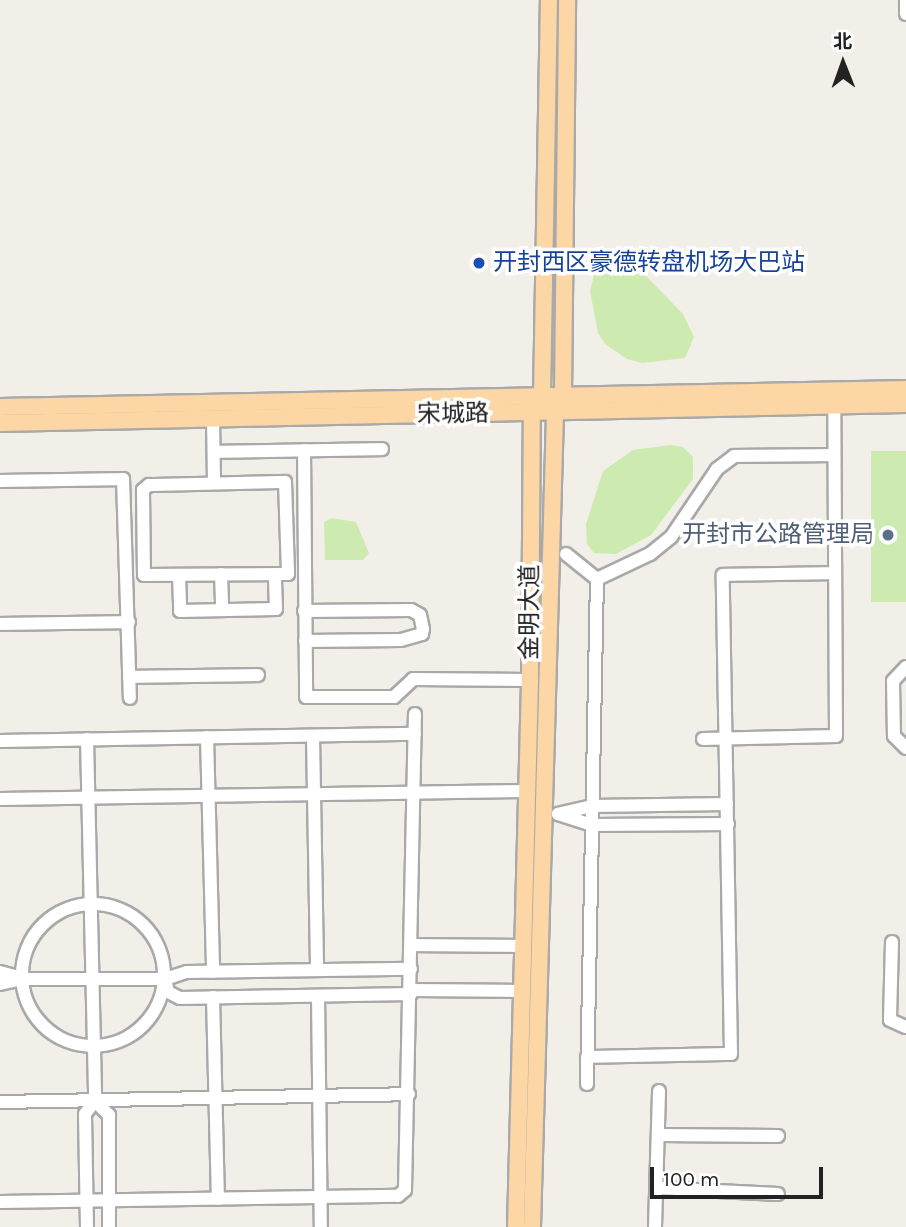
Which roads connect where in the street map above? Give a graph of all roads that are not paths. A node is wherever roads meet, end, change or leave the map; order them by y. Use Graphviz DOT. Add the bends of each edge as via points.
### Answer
graph roads {
  1 [pos="549,0"];
  2 [pos="567,0"];
  3 [pos="906,0"];
  4 [pos="906,14"];
  5 [pos="906,390"];
  6 [pos="563,396"];
  7 [pos="542,397"];
  8 [pos="906,404"];
  9 [pos="834,405"];
  10 [pos="0,407"];
  11 [pos="555,412"];
  12 [pos="532,413"];
  13 [pos="213,418"];
  14 [pos="0,423"];
  15 [pos="382,449"];
  16 [pos="304,450"];
  17 [pos="214,452"];
  18 [pos="834,455"];
  19 [pos="0,481"];
  20 [pos="214,483"];
  21 [pos="566,554"];
  22 [pos="833,573"];
  23 [pos="275,574"];
  24 [pos="178,575"];
  25 [pos="220,575"];
  26 [pos="597,579"];
  27 [pos="222,610"];
  28 [pos="304,611"];
  29 [pos="128,622"];
  30 [pos="0,624"];
  31 [pos="305,641"];
  32 [pos="906,667"];
  33 [pos="258,675"];
  34 [pos="129,677"];
  35 [pos="530,680"];
  36 [pos="130,698"];
  37 [pos="415,714"];
  38 [pos="415,734"];
  39 [pos="313,736"];
  40 [pos="207,737"];
  41 [pos="726,738"];
  42 [pos="87,739"];
  43 [pos="704,739"];
  44 [pos="0,741"];
  45 [pos="906,748"];
  46 [pos="414,791"];
  47 [pos="528,791"];
  48 [pos="314,793"];
  49 [pos="209,795"];
  50 [pos="88,797"];
  51 [pos="0,799"];
  52 [pos="727,804"];
  53 [pos="592,806"];
  54 [pos="550,814"];
  55 [pos="727,824"];
  56 [pos="592,825"];
  57 [pos="91,904"];
  58 [pos="892,942"];
  59 [pos="411,945"];
  60 [pos="522,946"];
  61 [pos="411,969"];
  62 [pos="317,971"];
  63 [pos="0,972"];
  64 [pos="213,972"];
  65 [pos="22,978"];
  66 [pos="92,979"];
  67 [pos="165,979"];
  68 [pos="0,985"];
  69 [pos="522,991"];
  70 [pos="411,992"];
  71 [pos="318,996"];
  72 [pos="213,997"];
  73 [pos="906,1027"];
  74 [pos="94,1046"];
  75 [pos="587,1057"];
  76 [pos="587,1084"];
  77 [pos="659,1091"];
  78 [pos="409,1094"];
  79 [pos="319,1096"];
  80 [pos="215,1098"];
  81 [pos="95,1101"];
  82 [pos="0,1102"];
  83 [pos="659,1135"];
  84 [pos="778,1136"];
  85 [pos="657,1188"];
  86 [pos="778,1194"];
  87 [pos="321,1198"];
  88 [pos="218,1199"];
  89 [pos="86,1201"];
  90 [pos="109,1201"];
  91 [pos="0,1202"];
  92 [pos="87,1227"];
  93 [pos="109,1227"];
  94 [pos="321,1227"];
  95 [pos="516,1227"];
  96 [pos="532,1227"];
  97 [pos="654,1227"];
  1 -- 7 [label="main road"];
  2 -- 6 [label="main road, 金明大道"];
  3 -- 4 [label="lane"];
  5 -- 6 [label="main road, 宋城路"];
  6 -- 7 [label="main road, 宋城路"];
  6 -- 11 [label="main road, 金明大道"];
  7 -- 10 [label="main road, 宋城路"];
  7 -- 12 [label="main road"];
  8 -- 9 [label="main road, 宋城路"];
  9 -- 11 [label="main road, 宋城路"];
  9 -- 18 [label="lane"];
  11 -- 12 [label="main road, 宋城路"];
  11 -- 54 [label="main road, 金明大道"];
  12 -- 13 [label="main road, 宋城路"];
  12 -- 35 [label="main road, 金明大道"];
  13 -- 14 [label="main road, 宋城路"];
  13 -- 17 [label="lane"];
  15 -- 16 [label="lane"];
  16 -- 17 [label="lane"];
  16 -- 28 [label="lane"];
  17 -- 20 [label="lane"];
  18 -- 22 [label="lane"];
  18 -- 26 [label="lane" via="734,456 717,469 671,537 650,554"];
  19 -- 29 [label="lane" via="123,479"];
  20 -- 23 [label="lane" via="285,482 288,574"];
  20 -- 24 [label="lane" via="149,485 143,490 144,575"];
  21 -- 26 [label="lane"];
  22 -- 41 [label="lane" via="723,575"];
  22 -- 41 [label="lane" via="836,736"];
  23 -- 25 [label="lane"];
  23 -- 27 [label="lane" via="276,609"];
  24 -- 25 [label="lane"];
  24 -- 27 [label="lane" via="180,611"];
  25 -- 27 [label="lane"];
  26 -- 53 [label="lane"];
  28 -- 31 [label="lane"];
  28 -- 31 [label="lane" via="411,610 420,615 423,629 422,634 401,640"];
  29 -- 30 [label="lane"];
  29 -- 34 [label="lane"];
  31 -- 35 [label="lane" via="306,697 394,696 413,679"];
  32 -- 45 [label="lane" via="893,681 894,736"];
  33 -- 34 [label="lane"];
  34 -- 36 [label="lane"];
  35 -- 47 [label="main road, 金明大道"];
  37 -- 38 [label="lane"];
  38 -- 39 [label="lane"];
  38 -- 46 [label="lane"];
  39 -- 40 [label="lane"];
  39 -- 48 [label="lane"];
  40 -- 42 [label="lane"];
  40 -- 49 [label="lane"];
  41 -- 43 [label="lane"];
  41 -- 52 [label="lane"];
  42 -- 44 [label="lane"];
  42 -- 50 [label="lane"];
  46 -- 47 [label="lane"];
  46 -- 48 [label="lane"];
  46 -- 59 [label="lane"];
  47 -- 60 [label="main road, 金明大道"];
  48 -- 49 [label="lane"];
  48 -- 62 [label="lane"];
  49 -- 50 [label="lane"];
  49 -- 64 [label="lane"];
  50 -- 51 [label="lane"];
  50 -- 57 [label="lane"];
  52 -- 53 [label="lane"];
  52 -- 55 [label="lane"];
  53 -- 54 [label="lane"];
  53 -- 56 [label="lane"];
  54 -- 56 [label="lane"];
  54 -- 96 [label="main road, 金明大道"];
  55 -- 56 [label="lane"];
  55 -- 75 [label="lane" via="731,1054"];
  56 -- 75 [label="lane"];
  57 -- 65 [label="lane" via="70,908 42,926 25,953"];
  57 -- 66 [label="lane"];
  57 -- 67 [label="lane" via="113,906 142,923 161,951"];
  58 -- 73 [label="lane" via="890,1020"];
  59 -- 60 [label="lane"];
  59 -- 61 [label="lane"];
  60 -- 69 [label="main road, 金明大道"];
  61 -- 62 [label="lane"];
  61 -- 70 [label="lane"];
  62 -- 64 [label="lane"];
  63 -- 65 [label="lane"];
  64 -- 67 [label="lane" via="187,972"];
  65 -- 66 [label="lane"];
  65 -- 68 [label="lane"];
  65 -- 74 [label="lane" via="29,1006 42,1024 69,1042"];
  66 -- 67 [label="lane"];
  66 -- 74 [label="lane"];
  67 -- 72 [label="lane" via="168,992 180,998"];
  67 -- 74 [label="lane" via="158,1007 144,1026 125,1039"];
  69 -- 70 [label="lane"];
  69 -- 95 [label="main road, 金明大道"];
  70 -- 71 [label="lane"];
  70 -- 78 [label="lane"];
  71 -- 72 [label="lane"];
  71 -- 79 [label="lane"];
  72 -- 80 [label="lane"];
  74 -- 81 [label="lane"];
  75 -- 76 [label="lane"];
  77 -- 83 [label="lane"];
  78 -- 79 [label="lane"];
  78 -- 87 [label="lane" via="405,1190 398,1196"];
  79 -- 80 [label="lane"];
  79 -- 87 [label="lane"];
  80 -- 81 [label="lane"];
  80 -- 88 [label="lane"];
  81 -- 82 [label="lane"];
  81 -- 89 [label="lane" via="85,1114"];
  81 -- 90 [label="lane" via="109,1115"];
  83 -- 84 [label="lane"];
  83 -- 85 [label="lane"];
  85 -- 86 [label="lane"];
  85 -- 97 [label="lane"];
  87 -- 88 [label="lane"];
  87 -- 94 [label="lane"];
  88 -- 90 [label="lane"];
  89 -- 90 [label="lane"];
  89 -- 91 [label="lane"];
  89 -- 92 [label="lane"];
  90 -- 93 [label="lane"];
}
